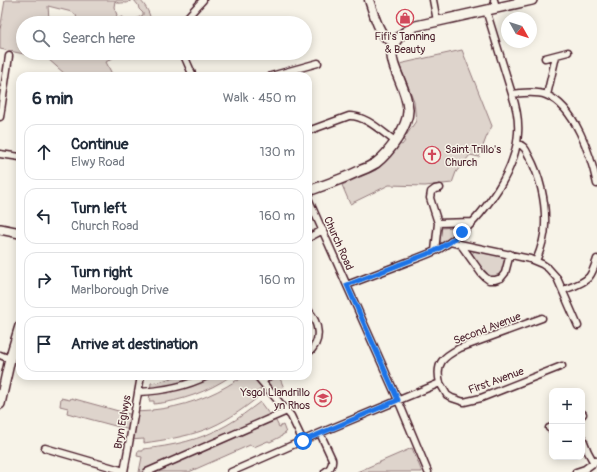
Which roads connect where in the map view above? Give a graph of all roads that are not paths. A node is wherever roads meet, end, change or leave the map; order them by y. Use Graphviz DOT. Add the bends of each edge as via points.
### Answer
graph roads {
  1 [pos="203,0"];
  2 [pos="369,0"];
  3 [pos="433,0"];
  4 [pos="532,0"];
  5 [pos="495,4"];
  6 [pos="486,10"];
  7 [pos="188,16"];
  8 [pos="437,21"];
  9 [pos="394,42"];
  10 [pos="568,52"];
  11 [pos="9,56"];
  12 [pos="556,56"];
  13 [pos="545,58"];
  14 [pos="187,60"];
  15 [pos="318,63"];
  16 [pos="191,72"];
  17 [pos="285,72"];
  18 [pos="512,94"];
  19 [pos="547,95"];
  20 [pos="0,117"];
  21 [pos="312,130"];
  22 [pos="395,141"];
  23 [pos="517,144"];
  24 [pos="0,154"];
  25 [pos="16,156"];
  26 [pos="597,184"];
  27 [pos="440,188"];
  28 [pos="312,190"];
  29 [pos="312,207"];
  30 [pos="472,222"];
  31 [pos="438,223"];
  32 [pos="0,229"];
  33 [pos="323,230"];
  34 [pos="16,232"];
  35 [pos="312,236"];
  36 [pos="450,242"];
  37 [pos="461,244"];
  38 [pos="435,251"];
  39 [pos="510,254"];
  40 [pos="597,259"];
  41 [pos="536,261"];
  42 [pos="590,277"];
  43 [pos="597,277"];
  44 [pos="347,285"];
  45 [pos="563,290"];
  46 [pos="312,316"];
  47 [pos="542,318"];
  48 [pos="578,326"];
  49 [pos="16,339"];
  50 [pos="312,349"];
  51 [pos="0,355"];
  52 [pos="10,359"];
  53 [pos="562,366"];
  54 [pos="140,380"];
  55 [pos="197,380"];
  56 [pos="264,380"];
  57 [pos="262,382"];
  58 [pos="440,383"];
  59 [pos="138,392"];
  60 [pos="398,400"];
  61 [pos="0,404"];
  62 [pos="287,411"];
  63 [pos="320,433"];
  64 [pos="303,441"];
  65 [pos="585,445"];
  66 [pos="45,448"];
  67 [pos="595,462"];
  68 [pos="124,471"];
  69 [pos="147,472"];
  70 [pos="231,472"];
  71 [pos="325,472"];
  72 [pos="428,472"];
  73 [pos="576,472"];
  1 -- 7 [label="street"];
  2 -- 9 [label="street" via="382,32 386,38"];
  3 -- 8 [label="street"];
  4 -- 5 [label="main road"];
  5 -- 6 [label="main road"];
  6 -- 8 [label="main road"];
  6 -- 18 [label="street"];
  8 -- 9 [label="main road" via="408,29"];
  9 -- 22 [label="main road" via="392,57 406,96 408,112 403,129"];
  10 -- 12 [label="street"];
  11 -- 20 [label="street"];
  12 -- 13 [label="street"];
  12 -- 19 [label="street"];
  14 -- 16 [label="street"];
  15 -- 17 [label="street"];
  18 -- 19 [label="street" via="537,92"];
  18 -- 23 [label="street" via="518,124"];
  19 -- 26 [label="street" via="563,107 579,130"];
  21 -- 22 [label="street" via="354,116 364,119"];
  22 -- 28 [label="main road" via="375,163 347,177"];
  23 -- 30 [label="street" via="502,181"];
  23 -- 41 [label="street" via="526,149 533,163 544,204 544,235"];
  24 -- 25 [label="street"];
  27 -- 31 [label="street" via="431,192 430,198"];
  29 -- 33 [label="street, Church Road"];
  30 -- 31 [label="street"];
  30 -- 36 [label="street"];
  31 -- 38 [label="street"];
  32 -- 34 [label="main road"];
  33 -- 35 [label="street"];
  33 -- 44 [label="street, Church Road"];
  36 -- 37 [label="street"];
  36 -- 38 [label="street"];
  37 -- 39 [label="street"];
  37 -- 39 [label="street" via="484,277 489,280 501,278"];
  38 -- 44 [label="street"];
  39 -- 41 [label="street"];
  40 -- 42 [label="street"];
  41 -- 45 [label="street" via="552,272"];
  42 -- 43 [label="street"];
  42 -- 45 [label="street"];
  44 -- 60 [label="street, Church Road"];
  45 -- 48 [label="street"];
  46 -- 50 [label="street" via="318,335"];
  47 -- 58 [label="street, Second Avenue" via="447,355 439,366"];
  49 -- 52 [label="main road"];
  51 -- 52 [label="street"];
  52 -- 61 [label="main road"];
  53 -- 58 [label="street, First Avenue" via="481,398 464,402 447,395"];
  54 -- 59 [label="street, Bryn Eglwys"];
  55 -- 59 [label="street" via="167,390"];
  56 -- 57 [label="street"];
  57 -- 62 [label="street"];
  58 -- 60 [label="street"];
  59 -- 68 [label="street, Bryn Eglwys"];
  60 -- 63 [label="street"];
  60 -- 72 [label="street, Church Road"];
  62 -- 64 [label="street"];
  62 -- 69 [label="street"];
  63 -- 64 [label="street"];
  63 -- 71 [label="street" via="333,464"];
  64 -- 70 [label="street"];
  65 -- 67 [label="street"];
  66 -- 68 [label="street"];
  67 -- 73 [label="street"];
}
